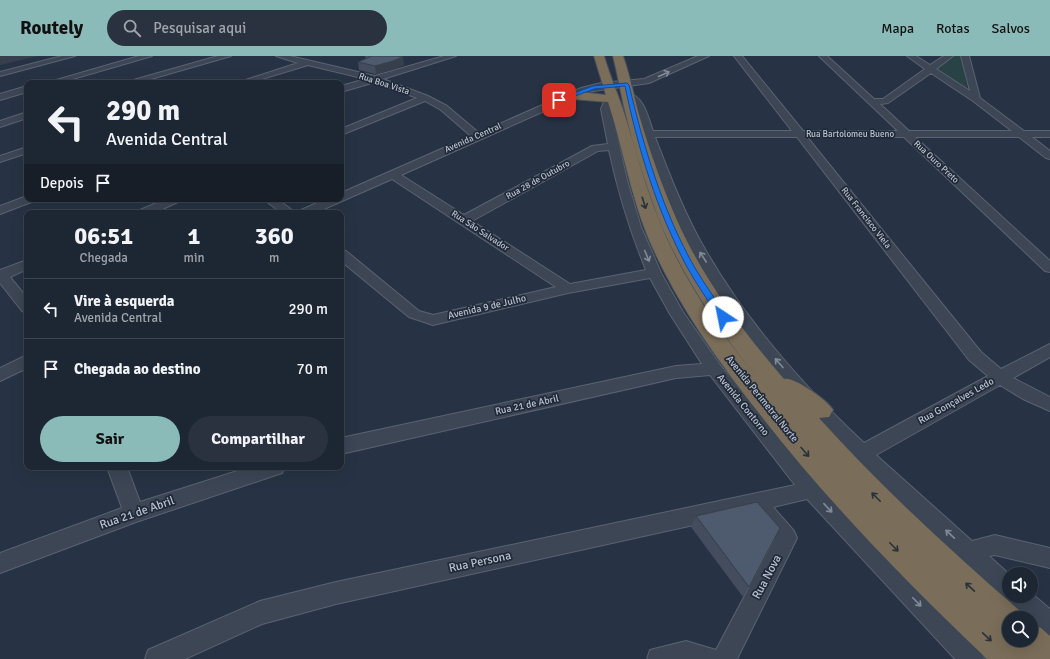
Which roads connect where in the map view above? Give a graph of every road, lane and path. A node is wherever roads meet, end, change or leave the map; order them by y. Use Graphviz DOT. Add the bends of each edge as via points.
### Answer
graph roads {
  1 [pos="71,56"];
  2 [pos="148,56"];
  3 [pos="228,56"];
  4 [pos="280,56"];
  5 [pos="452,56"];
  6 [pos="599,56"];
  7 [pos="618,56"];
  8 [pos="705,56"];
  9 [pos="738,56"];
  10 [pos="823,56"];
  11 [pos="911,56"];
  12 [pos="949,56"];
  13 [pos="965,56"];
  14 [pos="308,63"];
  15 [pos="930,69"];
  16 [pos="0,74"];
  17 [pos="376,79"];
  18 [pos="61,80"];
  19 [pos="138,80"];
  20 [pos="250,80"];
  21 [pos="344,88"];
  22 [pos="24,90"];
  23 [pos="619,91"];
  24 [pos="572,95"];
  25 [pos="0,97"];
  26 [pos="425,98"];
  27 [pos="976,99"];
  28 [pos="872,102"];
  29 [pos="24,116"];
  30 [pos="0,124"];
  31 [pos="344,131"];
  32 [pos="649,134"];
  33 [pos="800,134"];
  34 [pos="906,134"];
  35 [pos="1021,134"];
  36 [pos="1050,134"];
  37 [pos="477,136"];
  38 [pos="614,146"];
  39 [pos="24,151"];
  40 [pos="1050,156"];
  41 [pos="0,159"];
  42 [pos="392,174"];
  43 [pos="344,196"];
  44 [pos="24,201"];
  45 [pos="169,202"];
  46 [pos="274,202"];
  47 [pos="329,202"];
  48 [pos="0,210"];
  49 [pos="151,210"];
  50 [pos="286,210"];
  51 [pos="312,210"];
  52 [pos="464,220"];
  53 [pos="344,256"];
  54 [pos="24,265"];
  55 [pos="1050,268"];
  56 [pos="654,274"];
  57 [pos="0,275"];
  58 [pos="568,289"];
  59 [pos="24,304"];
  60 [pos="756,336"];
  61 [pos="1050,350"];
  62 [pos="24,363"];
  63 [pos="714,369"];
  64 [pos="762,370"];
  65 [pos="0,375"];
  66 [pos="998,377"];
  67 [pos="1050,404"];
  68 [pos="821,410"];
  69 [pos="344,445"];
  70 [pos="863,453"];
  71 [pos="118,470"];
  72 [pos="266,470"];
  73 [pos="811,490"];
  74 [pos="756,501"];
  75 [pos="134,513"];
  76 [pos="968,552"];
  77 [pos="1050,558"];
  78 [pos="0,563"];
  79 [pos="1002,583"];
  80 [pos="1025,603"];
  81 [pos="1002,616"];
  82 [pos="1050,624"];
  83 [pos="1038,647"];
  84 [pos="1050,658"];
  85 [pos="157,659"];
  86 [pos="659,659"];
  87 [pos="709,659"];
  88 [pos="724,659"];
  89 [pos="972,659"];
  90 [pos="1011,659"];
  1 -- 16 [label="street"];
  2 -- 18 [label="street"];
  3 -- 19 [label="street"];
  4 -- 14 [label="street, Rua Boa Vista"];
  5 -- 17 [label="street"];
  6 -- 23 [label="highway, Avenida Perimetral Norte"];
  7 -- 23 [label="highway, Avenida Perimetral Norte"];
  23 -- 8 [label="street, one-way" via="657,78"];
  9 -- 33 [label="street, Rua Francisco Viela"];
  10 -- 28 [label="street, Rua Ouro Preto"];
  11 -- 15 [label="street"];
  12 -- 15 [label="street"];
  13 -- 27 [label="street"];
  14 -- 17 [label="street, Rua Boa Vista"];
  14 -- 20 [label="street"];
  15 -- 27 [label="street"];
  15 -- 28 [label="street" via="885,101"];
  17 -- 21 [label="street"];
  17 -- 26 [label="street, Rua Boa Vista"];
  22 -- 25 [label="street"];
  23 -- 24 [label="highway"];
  23 -- 32 [label="street" via="638,103"];
  23 -- 38 [label="street, Avenida Contorno" via="607,104 606,109"];
  23 -- 64 [label="highway, Avenida Perimetral Norte" via="637,131 675,235 692,269 714,305"];
  23 -- 90 [label="highway, Avenida Perimetral Norte, one-way" via="647,214 689,298 727,356 834,486 947,600"];
  24 -- 37 [label="street, Avenida Central"];
  26 -- 31 [label="street"];
  26 -- 37 [label="street, Rua Boa Vista" via="444,108"];
  27 -- 35 [label="street"];
  28 -- 34 [label="street, Rua Ouro Preto"];
  29 -- 30 [label="street"];
  32 -- 33 [label="street, Rua Bartolomeu Bueno"];
  60 -- 32 [label="street, one-way" via="696,246"];
  33 -- 34 [label="street, Rua Bartolomeu Bueno"];
  33 -- 66 [label="street, Rua Francisco Viela" via="975,356"];
  34 -- 35 [label="street, Rua Bartolomeu Bueno"];
  34 -- 55 [label="street, Rua Ouro Preto"];
  35 -- 36 [label="street, Rua Bartolomeu Bueno"];
  35 -- 40 [label="street"];
  37 -- 42 [label="street, Avenida Central"];
  38 -- 52 [label="street, Rua 28 de Outubro" via="596,148"];
  38 -- 56 [label="street, Avenida Contorno, one-way" via="635,227"];
  39 -- 41 [label="street"];
  42 -- 43 [label="street, Avenida Central"];
  42 -- 52 [label="street, Rua São Salvador"];
  44 -- 48 [label="street"];
  45 -- 49 [label="street"];
  46 -- 50 [label="street"];
  47 -- 51 [label="street"];
  52 -- 58 [label="street, Rua São Salvador"];
  53 -- 58 [label="street, Avenida 9 de Julho" via="414,314 433,320"];
  54 -- 57 [label="street"];
  56 -- 58 [label="street, Avenida 9 de Julho"];
  56 -- 63 [label="street, Avenida Contorno"];
  57 -- 59 [label="street"];
  60 -- 64 [label="highway"];
  68 -- 60 [label="street, one-way"];
  61 -- 66 [label="street, Rua Gonçalves Ledo"];
  62 -- 65 [label="street"];
  63 -- 69 [label="street, Rua 21 de Abril" via="676,372"];
  63 -- 73 [label="street, Avenida Contorno"];
  64 -- 68 [label="highway"];
  81 -- 64 [label="highway, Avenida Perimetral Norte, one-way" via="871,493"];
  66 -- 67 [label="street, Rua Francisco Viela" via="1031,397"];
  66 -- 70 [label="street, Rua Gonçalves Ledo"];
  68 -- 70 [label="street"];
  76 -- 70 [label="street, one-way"];
  71 -- 75 [label="street"];
  72 -- 75 [label="street, Rua 21 de Abril"];
  73 -- 74 [label="street, Rua Persona"];
  73 -- 89 [label="street, Avenida Contorno, one-way"];
  74 -- 85 [label="street, Rua Persona" via="313,599 260,613"];
  74 -- 88 [label="street, Rua Nova" via="787,538"];
  75 -- 78 [label="street, Rua 21 de Abril"];
  76 -- 77 [label="street" via="995,545"];
  76 -- 79 [label="street"];
  80 -- 82 [label="street"];
  83 -- 84 [label="highway"];
  86 -- 87 [label="street" via="686,653"];
}
